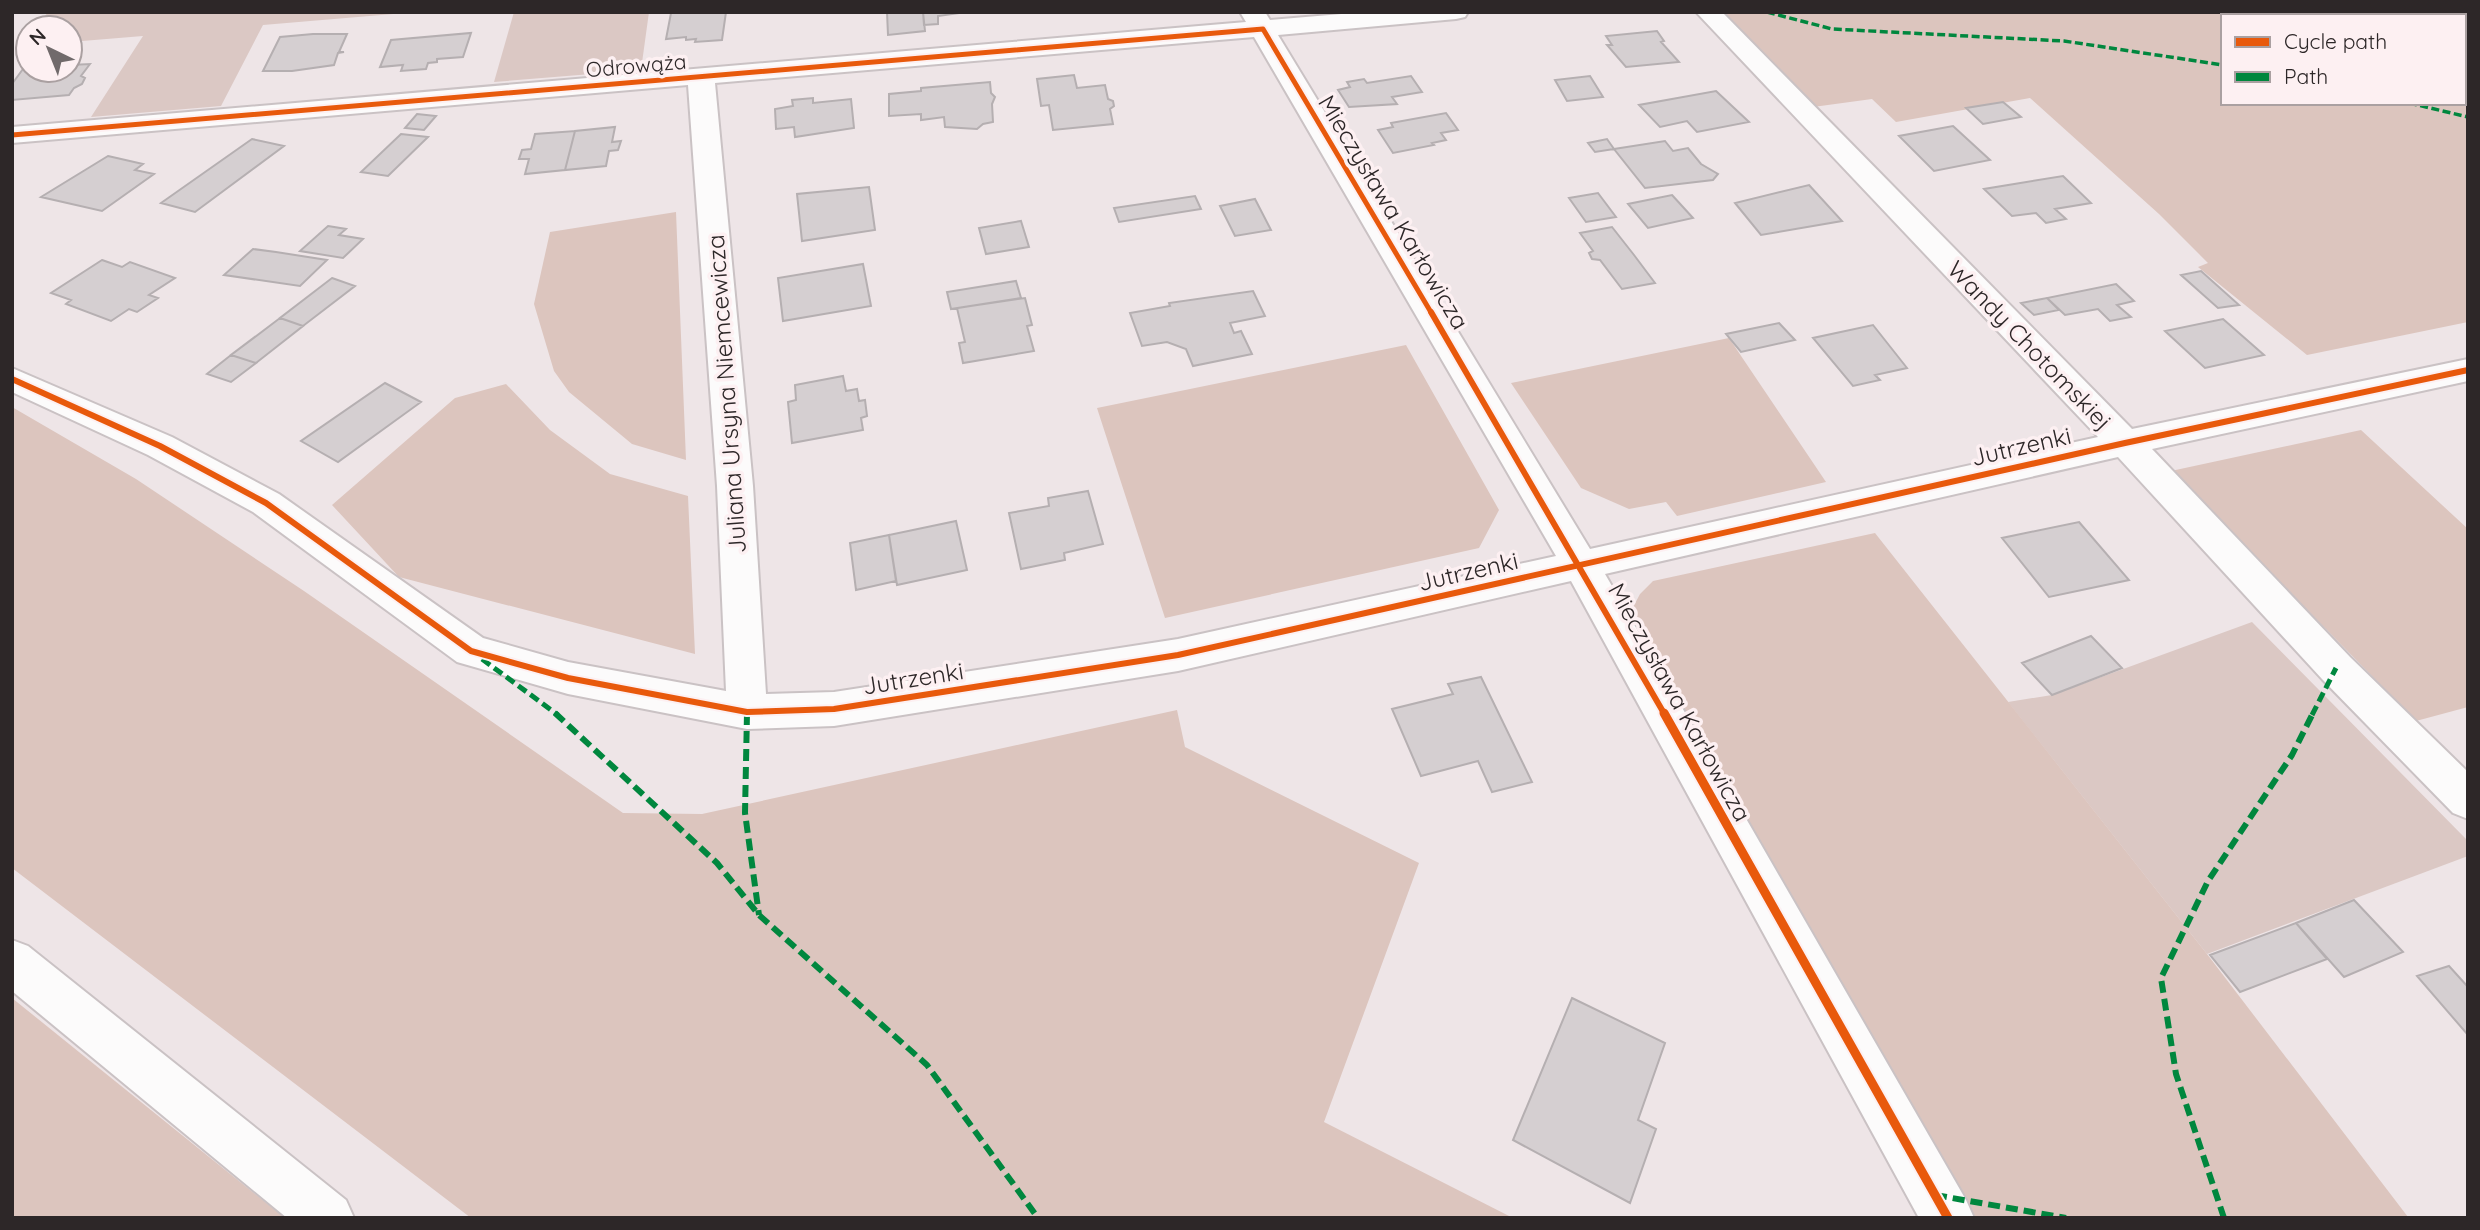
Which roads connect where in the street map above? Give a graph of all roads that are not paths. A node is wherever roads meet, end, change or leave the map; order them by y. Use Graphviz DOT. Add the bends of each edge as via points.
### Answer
graph roads {
  1 [pos="1456,12"];
  2 [pos="1708,12"];
  3 [pos="1258,21"];
  4 [pos="701,77"];
  5 [pos="12,135"];
  6 [pos="2468,370"];
  7 [pos="12,380"];
  8 [pos="2125,443"];
  9 [pos="1581,565"];
  10 [pos="747,712"];
  11 [pos="2468,800"];
  12 [pos="12,962"];
  13 [pos="328,1218"];
  14 [pos="1948,1218"];
  1 -- 3 [label="street, Odrowąża"];
  2 -- 8 [label="street, Wandy Chotomskiej"];
  3 -- 4 [label="street, Odrowąża"];
  3 -- 9 [label="street, Mieczysława Karłowicza"];
  4 -- 5 [label="street, Odrowąża"];
  4 -- 10 [label="street, Juliana Ursyna Niemcewicza" via="736,486"];
  6 -- 8 [label="street, Jutrzenki"];
  7 -- 10 [label="street, Jutrzenki" via="160,446 266,503 471,651 568,678"];
  8 -- 9 [label="street, Jutrzenki"];
  8 -- 11 [label="street, Wandy Chotomskiej" via="2336,668"];
  9 -- 10 [label="street, Jutrzenki" via="1178,655 834,709"];
  9 -- 14 [label="street, Mieczysława Karłowicza"];
  12 -- 13 [label="street"];
}
